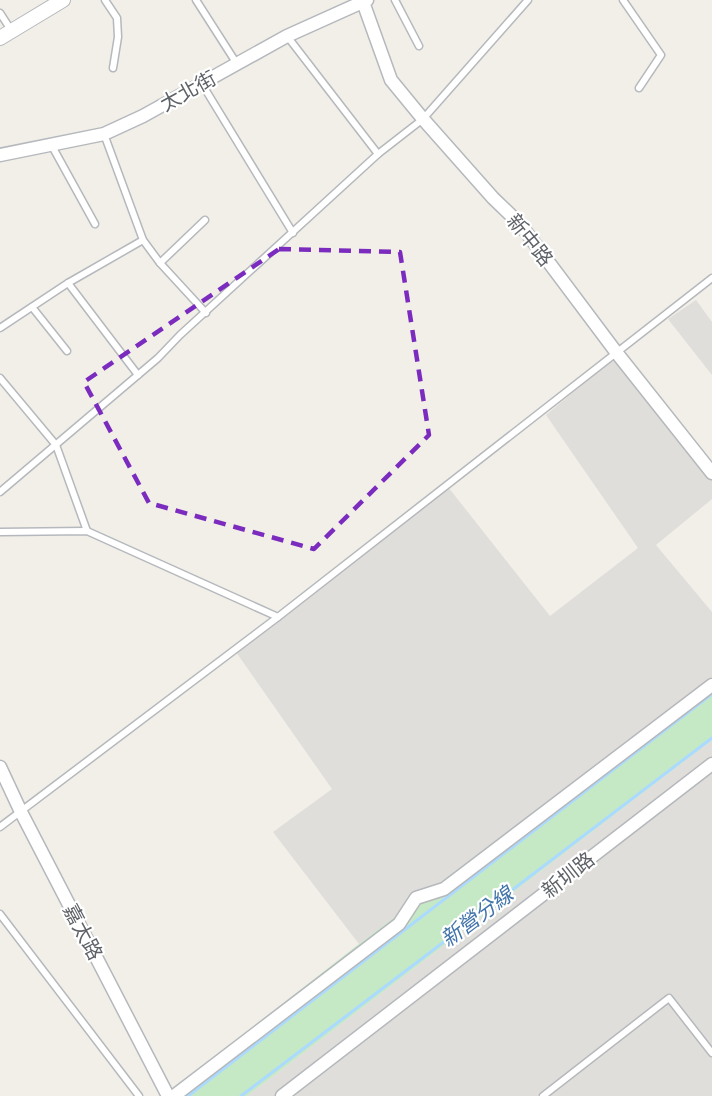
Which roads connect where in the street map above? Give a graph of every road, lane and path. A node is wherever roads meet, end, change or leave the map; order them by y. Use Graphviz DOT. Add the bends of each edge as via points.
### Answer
graph roads {
  1 [pos="63,0"];
  2 [pos="105,0"];
  3 [pos="196,0"];
  4 [pos="395,0"];
  5 [pos="528,0"];
  6 [pos="623,0"];
  7 [pos="365,1"];
  8 [pos="0,13"];
  9 [pos="6,34"];
  10 [pos="288,36"];
  11 [pos="418,45"];
  12 [pos="237,65"];
  13 [pos="112,68"];
  14 [pos="202,84"];
  15 [pos="639,88"];
  16 [pos="423,119"];
  17 [pos="104,134"];
  18 [pos="52,146"];
  19 [pos="378,154"];
  20 [pos="0,155"];
  21 [pos="205,220"];
  22 [pos="95,224"];
  23 [pos="293,233"];
  24 [pos="142,240"];
  25 [pos="160,263"];
  26 [pos="712,278"];
  27 [pos="68,283"];
  28 [pos="32,307"];
  29 [pos="206,313"];
  30 [pos="0,328"];
  31 [pos="67,351"];
  32 [pos="616,352"];
  33 [pos="138,375"];
  34 [pos="0,378"];
  35 [pos="56,445"];
  36 [pos="712,473"];
  37 [pos="0,492"];
  38 [pos="87,531"];
  39 [pos="0,532"];
  40 [pos="278,617"];
  41 [pos="712,685"];
  42 [pos="712,765"];
  43 [pos="0,767"];
  44 [pos="21,812"];
  45 [pos="0,827"];
  46 [pos="0,914"];
  47 [pos="712,1053"];
  48 [pos="139,1096"];
  49 [pos="168,1096"];
  50 [pos="174,1096"];
  51 [pos="282,1096"];
  52 [pos="543,1096"];
  1 -- 9 [label="street"];
  2 -- 13 [label="lane" via="117,18"];
  3 -- 12 [label="lane"];
  4 -- 11 [label="lane"];
  5 -- 16 [label="lane"];
  6 -- 15 [label="lane" via="661,55"];
  7 -- 10 [label="street, 太北街"];
  7 -- 16 [label="street, 新中路" via="391,80"];
  8 -- 9 [label="lane"];
  10 -- 12 [label="street, 太北街"];
  10 -- 19 [label="lane"];
  12 -- 14 [label="street, 太北街"];
  14 -- 17 [label="street, 太北街"];
  14 -- 23 [label="lane"];
  16 -- 19 [label="lane"];
  16 -- 32 [label="street, 新中路" via="520,224"];
  17 -- 18 [label="street, 太北街"];
  17 -- 24 [label="lane"];
  18 -- 20 [label="street, 太北街"];
  18 -- 22 [label="lane"];
  19 -- 23 [label="lane"];
  21 -- 25 [label="lane"];
  23 -- 29 [label="lane"];
  24 -- 25 [label="lane"];
  24 -- 27 [label="lane"];
  25 -- 29 [label="lane"];
  26 -- 32 [label="lane"];
  27 -- 28 [label="lane"];
  27 -- 33 [label="lane"];
  28 -- 30 [label="lane"];
  28 -- 31 [label="lane"];
  29 -- 33 [label="lane"];
  32 -- 36 [label="street, 新中路"];
  32 -- 40 [label="lane"];
  33 -- 35 [label="lane"];
  34 -- 35 [label="lane"];
  35 -- 37 [label="lane"];
  35 -- 38 [label="lane"];
  38 -- 39 [label="lane"];
  38 -- 40 [label="lane"];
  40 -- 44 [label="lane"];
  41 -- 50 [label="street" via="444,889 416,898 399,924"];
  42 -- 51 [label="street, 新圳路"];
  43 -- 44 [label="street, 嘉太路"];
  44 -- 45 [label="lane"];
  44 -- 49 [label="street, 嘉太路"];
  46 -- 48 [label="lane"];
  47 -- 52 [label="lane" via="669,998"];
}
